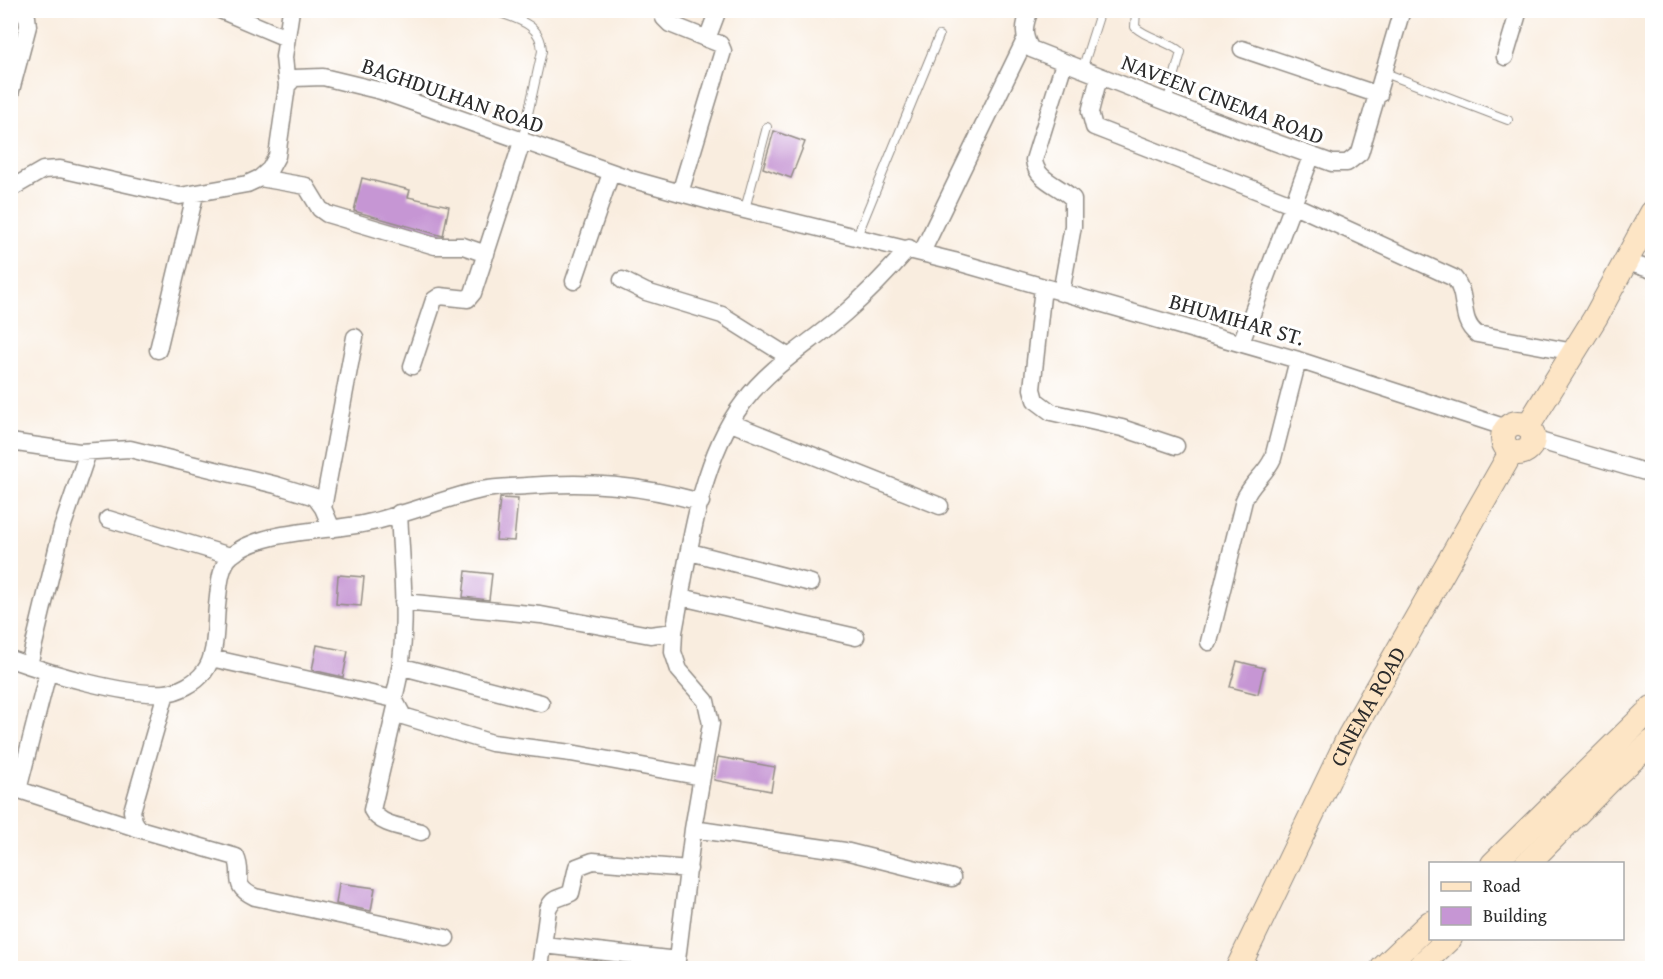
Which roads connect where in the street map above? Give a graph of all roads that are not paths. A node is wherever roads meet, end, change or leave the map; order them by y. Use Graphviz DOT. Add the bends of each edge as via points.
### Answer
graph roads {
  1 [pos="22,10"];
  2 [pos="220,10"];
  3 [pos="291,10"];
  4 [pos="492,10"];
  5 [pos="662,10"];
  6 [pos="718,10"];
  7 [pos="1030,10"];
  8 [pos="1101,10"];
  9 [pos="1136,10"];
  10 [pos="1402,10"];
  11 [pos="1519,10"];
  12 [pos="939,36"];
  13 [pos="286,38"];
  14 [pos="707,39"];
  15 [pos="1028,44"];
  16 [pos="1242,49"];
  17 [pos="1505,57"];
  18 [pos="1065,63"];
  19 [pos="1082,70"];
  20 [pos="1384,73"];
  21 [pos="1099,77"];
  22 [pos="287,86"];
  23 [pos="10,94"];
  24 [pos="1379,95"];
  25 [pos="1167,103"];
  26 [pos="1508,120"];
  27 [pos="767,128"];
  28 [pos="522,142"];
  29 [pos="1311,157"];
  30 [pos="611,172"];
  31 [pos="260,178"];
  32 [pos="10,189"];
  33 [pos="680,193"];
  34 [pos="195,195"];
  35 [pos="1294,205"];
  36 [pos="745,209"];
  37 [pos="1653,213"];
  38 [pos="857,236"];
  39 [pos="915,250"];
  40 [pos="486,254"];
  41 [pos="954,261"];
  42 [pos="1627,262"];
  43 [pos="1653,270"];
  44 [pos="622,280"];
  45 [pos="574,281"];
  46 [pos="1043,287"];
  47 [pos="1061,293"];
  48 [pos="355,337"];
  49 [pos="1241,343"];
  50 [pos="158,350"];
  51 [pos="1574,352"];
  52 [pos="789,357"];
  53 [pos="1298,360"];
  54 [pos="412,366"];
  55 [pos="731,423"];
  56 [pos="1523,431"];
  57 [pos="10,442"];
  58 [pos="1176,446"];
  59 [pos="88,452"];
  60 [pos="1653,474"];
  61 [pos="701,502"];
  62 [pos="940,506"];
  63 [pos="323,507"];
  64 [pos="399,513"];
  65 [pos="108,519"];
  66 [pos="332,529"];
  67 [pos="690,552"];
  68 [pos="230,556"];
  69 [pos="811,583"];
  70 [pos="681,597"];
  71 [pos="403,602"];
  72 [pos="674,632"];
  73 [pos="856,637"];
  74 [pos="1209,642"];
  75 [pos="211,658"];
  76 [pos="10,659"];
  77 [pos="29,666"];
  78 [pos="403,667"];
  79 [pos="48,672"];
  80 [pos="166,693"];
  81 [pos="395,703"];
  82 [pos="541,703"];
  83 [pos="1653,708"];
  84 [pos="1653,742"];
  85 [pos="702,777"];
  86 [pos="14,789"];
  87 [pos="140,829"];
  88 [pos="693,829"];
  89 [pos="421,832"];
  90 [pos="1494,862"];
  91 [pos="1529,862"];
  92 [pos="689,869"];
  93 [pos="952,878"];
  94 [pos="1429,925"];
  95 [pos="446,938"];
  96 [pos="1449,940"];
  97 [pos="544,945"];
  98 [pos="677,964"];
  99 [pos="540,969"];
  100 [pos="1238,969"];
  101 [pos="1383,969"];
  102 [pos="1418,969"];
  1 -- 23 [label="street" via="28,26"];
  2 -- 13 [label="street"];
  3 -- 13 [label="street"];
  4 -- 28 [label="lane" via="527,24 542,40"];
  5 -- 14 [label="street" via="670,24"];
  6 -- 14 [label="street"];
  7 -- 15 [label="street" via="1024,28"];
  8 -- 19 [label="lane"];
  9 -- 25 [label="lane" via="1135,27 1182,52"];
  10 -- 20 [label="street, NAVEEN CINEMA ROAD"];
  11 -- 17 [label="street"];
  12 -- 38 [label="lane"];
  13 -- 22 [label="street"];
  14 -- 33 [label="street" via="720,44 723,59"];
  15 -- 18 [label="street, NAVEEN CINEMA ROAD"];
  15 -- 39 [label="street"];
  16 -- 24 [label="street"];
  18 -- 19 [label="street, NAVEEN CINEMA ROAD"];
  18 -- 47 [label="street" via="1034,160 1041,177 1073,199 1073,226"];
  19 -- 21 [label="street, NAVEEN CINEMA ROAD"];
  20 -- 24 [label="street, NAVEEN CINEMA ROAD"];
  20 -- 26 [label="lane"];
  21 -- 25 [label="street, NAVEEN CINEMA ROAD"];
  21 -- 35 [label="street" via="1090,112 1094,127"];
  22 -- 28 [label="street, BAGHDULHAN ROAD" via="294,78 323,77 411,100"];
  22 -- 31 [label="street" via="277,156"];
  24 -- 29 [label="street, NAVEEN CINEMA ROAD" via="1360,153 1347,163"];
  25 -- 29 [label="street, NAVEEN CINEMA ROAD"];
  27 -- 36 [label="lane"];
  28 -- 30 [label="street, BAGHDULHAN ROAD"];
  28 -- 40 [label="street"];
  29 -- 35 [label="street"];
  30 -- 33 [label="street, BAGHDULHAN ROAD"];
  30 -- 45 [label="street"];
  31 -- 34 [label="street"];
  31 -- 40 [label="street" via="306,186 327,214 435,246 463,246"];
  32 -- 34 [label="street" via="44,170 60,168 163,194"];
  33 -- 36 [label="street, BAGHDULHAN ROAD"];
  34 -- 50 [label="street"];
  35 -- 49 [label="street"];
  35 -- 51 [label="street" via="1454,278 1463,292 1465,317 1477,333"];
  36 -- 38 [label="street, BAGHDULHAN ROAD"];
  37 -- 42 [label="street"];
  38 -- 39 [label="street, BAGHDULHAN ROAD"];
  39 -- 41 [label="street, BAGHDULHAN ROAD"];
  39 -- 52 [label="street" via="845,314"];
  40 -- 54 [label="street" via="468,299 440,296 434,300"];
  41 -- 46 [label="street, BHUMIHAR ST."];
  42 -- 43 [label="street"];
  42 -- 51 [label="street"];
  44 -- 52 [label="street" via="646,292 722,315"];
  46 -- 47 [label="street, BHUMIHAR ST."];
  46 -- 58 [label="street" via="1032,389 1035,400 1065,417 1122,428"];
  47 -- 49 [label="street, BHUMIHAR ST."];
  48 -- 63 [label="street"];
  49 -- 53 [label="street, BHUMIHAR ST."];
  51 -- 56 [label="street"];
  52 -- 55 [label="street" via="758,384"];
  53 -- 56 [label="street, BHUMIHAR ST."];
  53 -- 74 [label="street" via="1273,458 1268,469 1249,487 1244,500"];
  55 -- 61 [label="street" via="716,453"];
  55 -- 62 [label="street"];
  56 -- 60 [label="street, BHUMIHAR ST."];
  56 -- 100 [label="street, CINEMA ROAD" via="1504,442 1512,451 1349,737"];
  57 -- 59 [label="street"];
  59 -- 63 [label="street" via="151,452 307,494"];
  59 -- 77 [label="street" via="62,528"];
  61 -- 64 [label="street" via="650,488 542,485 483,490"];
  61 -- 67 [label="street"];
  63 -- 66 [label="street"];
  64 -- 66 [label="street"];
  64 -- 71 [label="street"];
  65 -- 68 [label="street"];
  66 -- 68 [label="street" via="273,537"];
  67 -- 69 [label="street"];
  67 -- 70 [label="street"];
  68 -- 75 [label="street" via="221,578"];
  70 -- 72 [label="street"];
  70 -- 73 [label="street"];
  71 -- 72 [label="street" via="541,615 650,635"];
  71 -- 78 [label="street"];
  72 -- 85 [label="street" via="673,652 679,670 706,702 711,723"];
  75 -- 80 [label="street" via="205,672 193,683"];
  75 -- 81 [label="street"];
  76 -- 77 [label="street"];
  77 -- 79 [label="street"];
  78 -- 81 [label="street"];
  78 -- 82 [label="street"];
  79 -- 80 [label="street"];
  79 -- 86 [label="street"];
  80 -- 87 [label="street" via="132,811"];
  81 -- 85 [label="street" via="404,716 416,722 492,744 571,753"];
  81 -- 89 [label="street" via="372,810 382,821"];
  83 -- 90 [label="street"];
  84 -- 91 [label="street"];
  85 -- 88 [label="street"];
  86 -- 87 [label="street"];
  87 -- 95 [label="street" via="236,857 239,885 255,897"];
  88 -- 92 [label="street"];
  88 -- 93 [label="street" via="845,851"];
  92 -- 97 [label="street" via="584,863 577,867 571,893 551,902"];
  92 -- 98 [label="street"];
  94 -- 101 [label="street"];
  96 -- 102 [label="street"];
  97 -- 98 [label="street"];
  97 -- 99 [label="street"];
}
